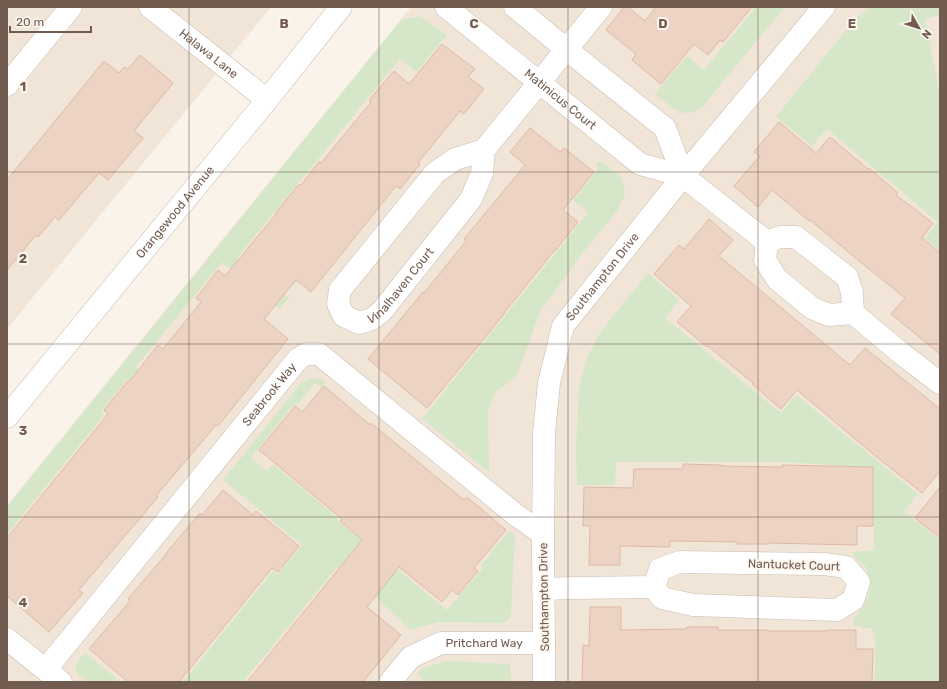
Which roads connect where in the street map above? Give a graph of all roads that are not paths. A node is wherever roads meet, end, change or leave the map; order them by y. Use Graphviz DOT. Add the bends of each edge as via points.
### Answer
graph roads {
  1 [pos="71,7"];
  2 [pos="150,7"];
  3 [pos="341,7"];
  4 [pos="446,7"];
  5 [pos="515,7"];
  6 [pos="601,7"];
  7 [pos="824,7"];
  8 [pos="566,49"];
  9 [pos="540,82"];
  10 [pos="7,85"];
  11 [pos="267,100"];
  12 [pos="484,150"];
  13 [pos="682,176"];
  14 [pos="767,242"];
  15 [pos="853,313"];
  16 [pos="940,383"];
  17 [pos="7,417"];
  18 [pos="543,534"];
  19 [pos="654,587"];
  20 [pos="543,589"];
  21 [pos="7,639"];
  22 [pos="544,643"];
  23 [pos="53,676"];
  24 [pos="390,682"];
  25 [pos="544,682"];
  1 -- 10 [label="street"];
  2 -- 11 [label="street, Halawa Lane"];
  3 -- 11 [label="street, Orangewood Avenue"];
  4 -- 9 [label="street, Matinicus Court"];
  5 -- 8 [label="street"];
  6 -- 8 [label="street"];
  7 -- 13 [label="street, Southampton Drive"];
  8 -- 9 [label="street"];
  8 -- 13 [label="street" via="665,128"];
  9 -- 12 [label="street"];
  9 -- 13 [label="street, Matinicus Court" via="640,164"];
  11 -- 17 [label="street, Orangewood Avenue"];
  12 -- 12 [label="street, Vinalhaven Court" via="455,159 435,173 340,290 338,304 344,316 359,323 372,319 382,311 471,199 482,173"];
  13 -- 14 [label="street, Matinicus Court"];
  13 -- 18 [label="street, Southampton Drive" via="563,326 549,383 544,433"];
  14 -- 15 [label="street" via="765,260 777,278 812,308 829,315"];
  14 -- 15 [label="street" via="780,237 796,237 847,278 852,292"];
  15 -- 16 [label="street"];
  18 -- 20 [label="street, Southampton Drive"];
  18 -- 23 [label="street, Seabrook Way" via="516,515 319,354 306,354 298,359"];
  19 -- 19 [label="street, Nantucket Court" via="662,598 692,605 837,610 852,600 859,582 846,567 831,565 680,562 660,569"];
  19 -- 20 [label="street"];
  20 -- 22 [label="street, Southampton Drive"];
  21 -- 23 [label="street"];
  22 -- 24 [label="street, Pritchard Way" via="441,643 411,656"];
  22 -- 25 [label="street, Southampton Drive"];
}
